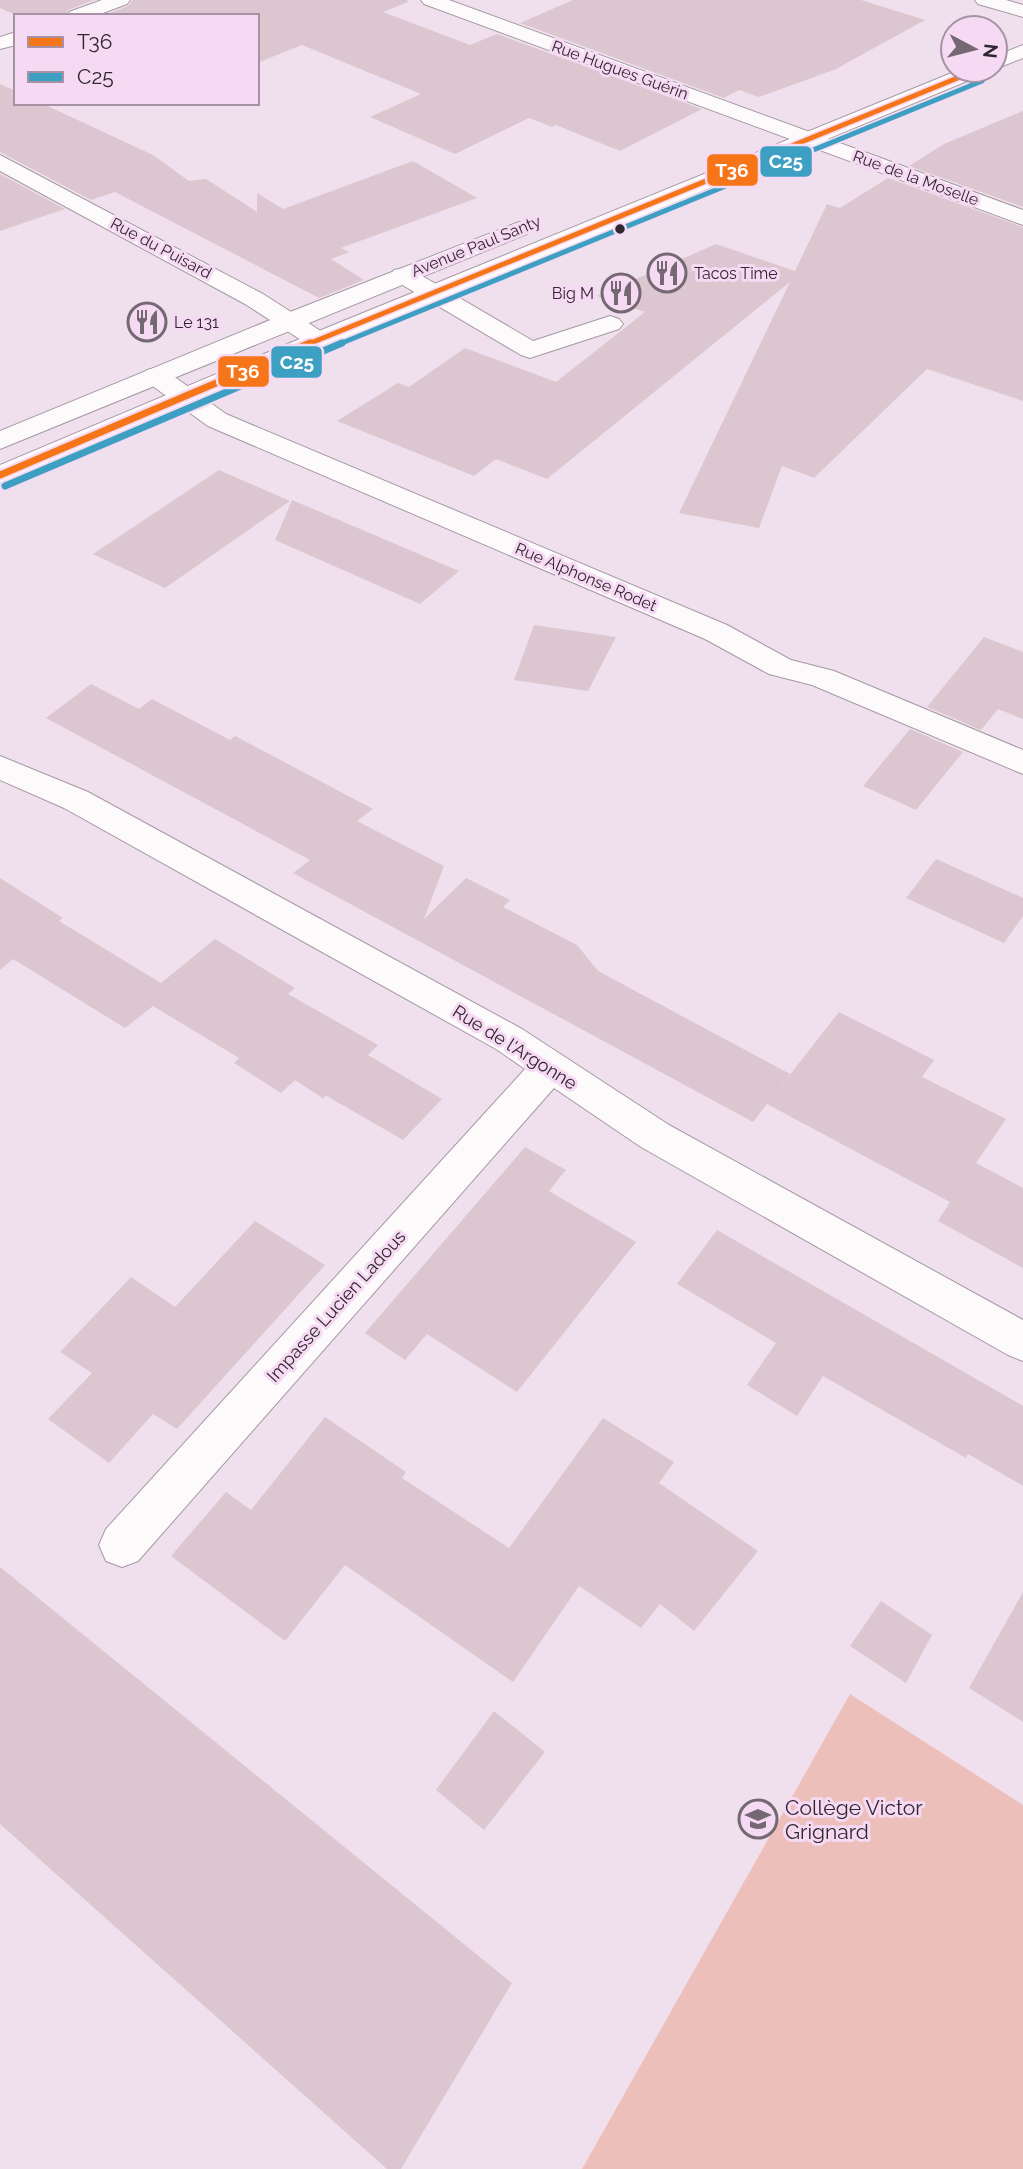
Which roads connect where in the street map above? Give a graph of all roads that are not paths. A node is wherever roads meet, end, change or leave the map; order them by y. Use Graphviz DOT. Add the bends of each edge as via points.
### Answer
graph roads {
  1 [pos="120,0"];
  2 [pos="431,0"];
  3 [pos="994,3"];
  4 [pos="1023,12"];
  5 [pos="82,14"];
  6 [pos="943,84"];
  7 [pos="807,113"];
  8 [pos="775,128"];
  9 [pos="809,139"];
  10 [pos="740,142"];
  11 [pos="0,162"];
  12 [pos="1023,218"];
  13 [pos="537,222"];
  14 [pos="403,275"];
  15 [pos="433,293"];
  16 [pos="289,321"];
  17 [pos="610,324"];
  18 [pos="318,340"];
  19 [pos="156,376"];
  20 [pos="182,396"];
  21 [pos="0,441"];
  22 [pos="0,475"];
  23 [pos="1023,763"];
  24 [pos="7,777"];
  25 [pos="549,1068"];
  26 [pos="1023,1342"];
  27 [pos="122,1545"];
  1 -- 5 [label="street"];
  2 -- 8 [label="street, Rue Hugues Guérin"];
  3 -- 4 [label="street"];
  6 -- 9 [label="street, Avenue Paul Santy"];
  7 -- 8 [label="street"];
  8 -- 9 [label="street, Rue Hugues Guérin"];
  8 -- 10 [label="street"];
  9 -- 12 [label="street, Rue de la Moselle"];
  9 -- 15 [label="street, Avenue Paul Santy"];
  11 -- 16 [label="street, Rue du Puisard"];
  13 -- 14 [label="street, Avenue Paul Santy"];
  14 -- 15 [label="street"];
  14 -- 16 [label="street, Avenue Paul Santy"];
  15 -- 17 [label="street" via="530,350"];
  15 -- 18 [label="street, Avenue Paul Santy"];
  16 -- 18 [label="street, Rue du Puisard"];
  16 -- 19 [label="street, Avenue Paul Santy"];
  18 -- 20 [label="street, Avenue Paul Santy"];
  19 -- 20 [label="street, Rue Alphonse Rodet"];
  19 -- 21 [label="street, Avenue Paul Santy"];
  20 -- 22 [label="street, Avenue Paul Santy"];
  20 -- 23 [label="street, Rue Alphonse Rodet" via="217,420 716,632 779,667 823,678"];
  24 -- 25 [label="street, Rue de l'Argonne" via="76,800 509,1039"];
  25 -- 26 [label="street, Rue de l'Argonne" via="655,1136"];
  25 -- 27 [label="street, Impasse Lucien Ladous"];
}
